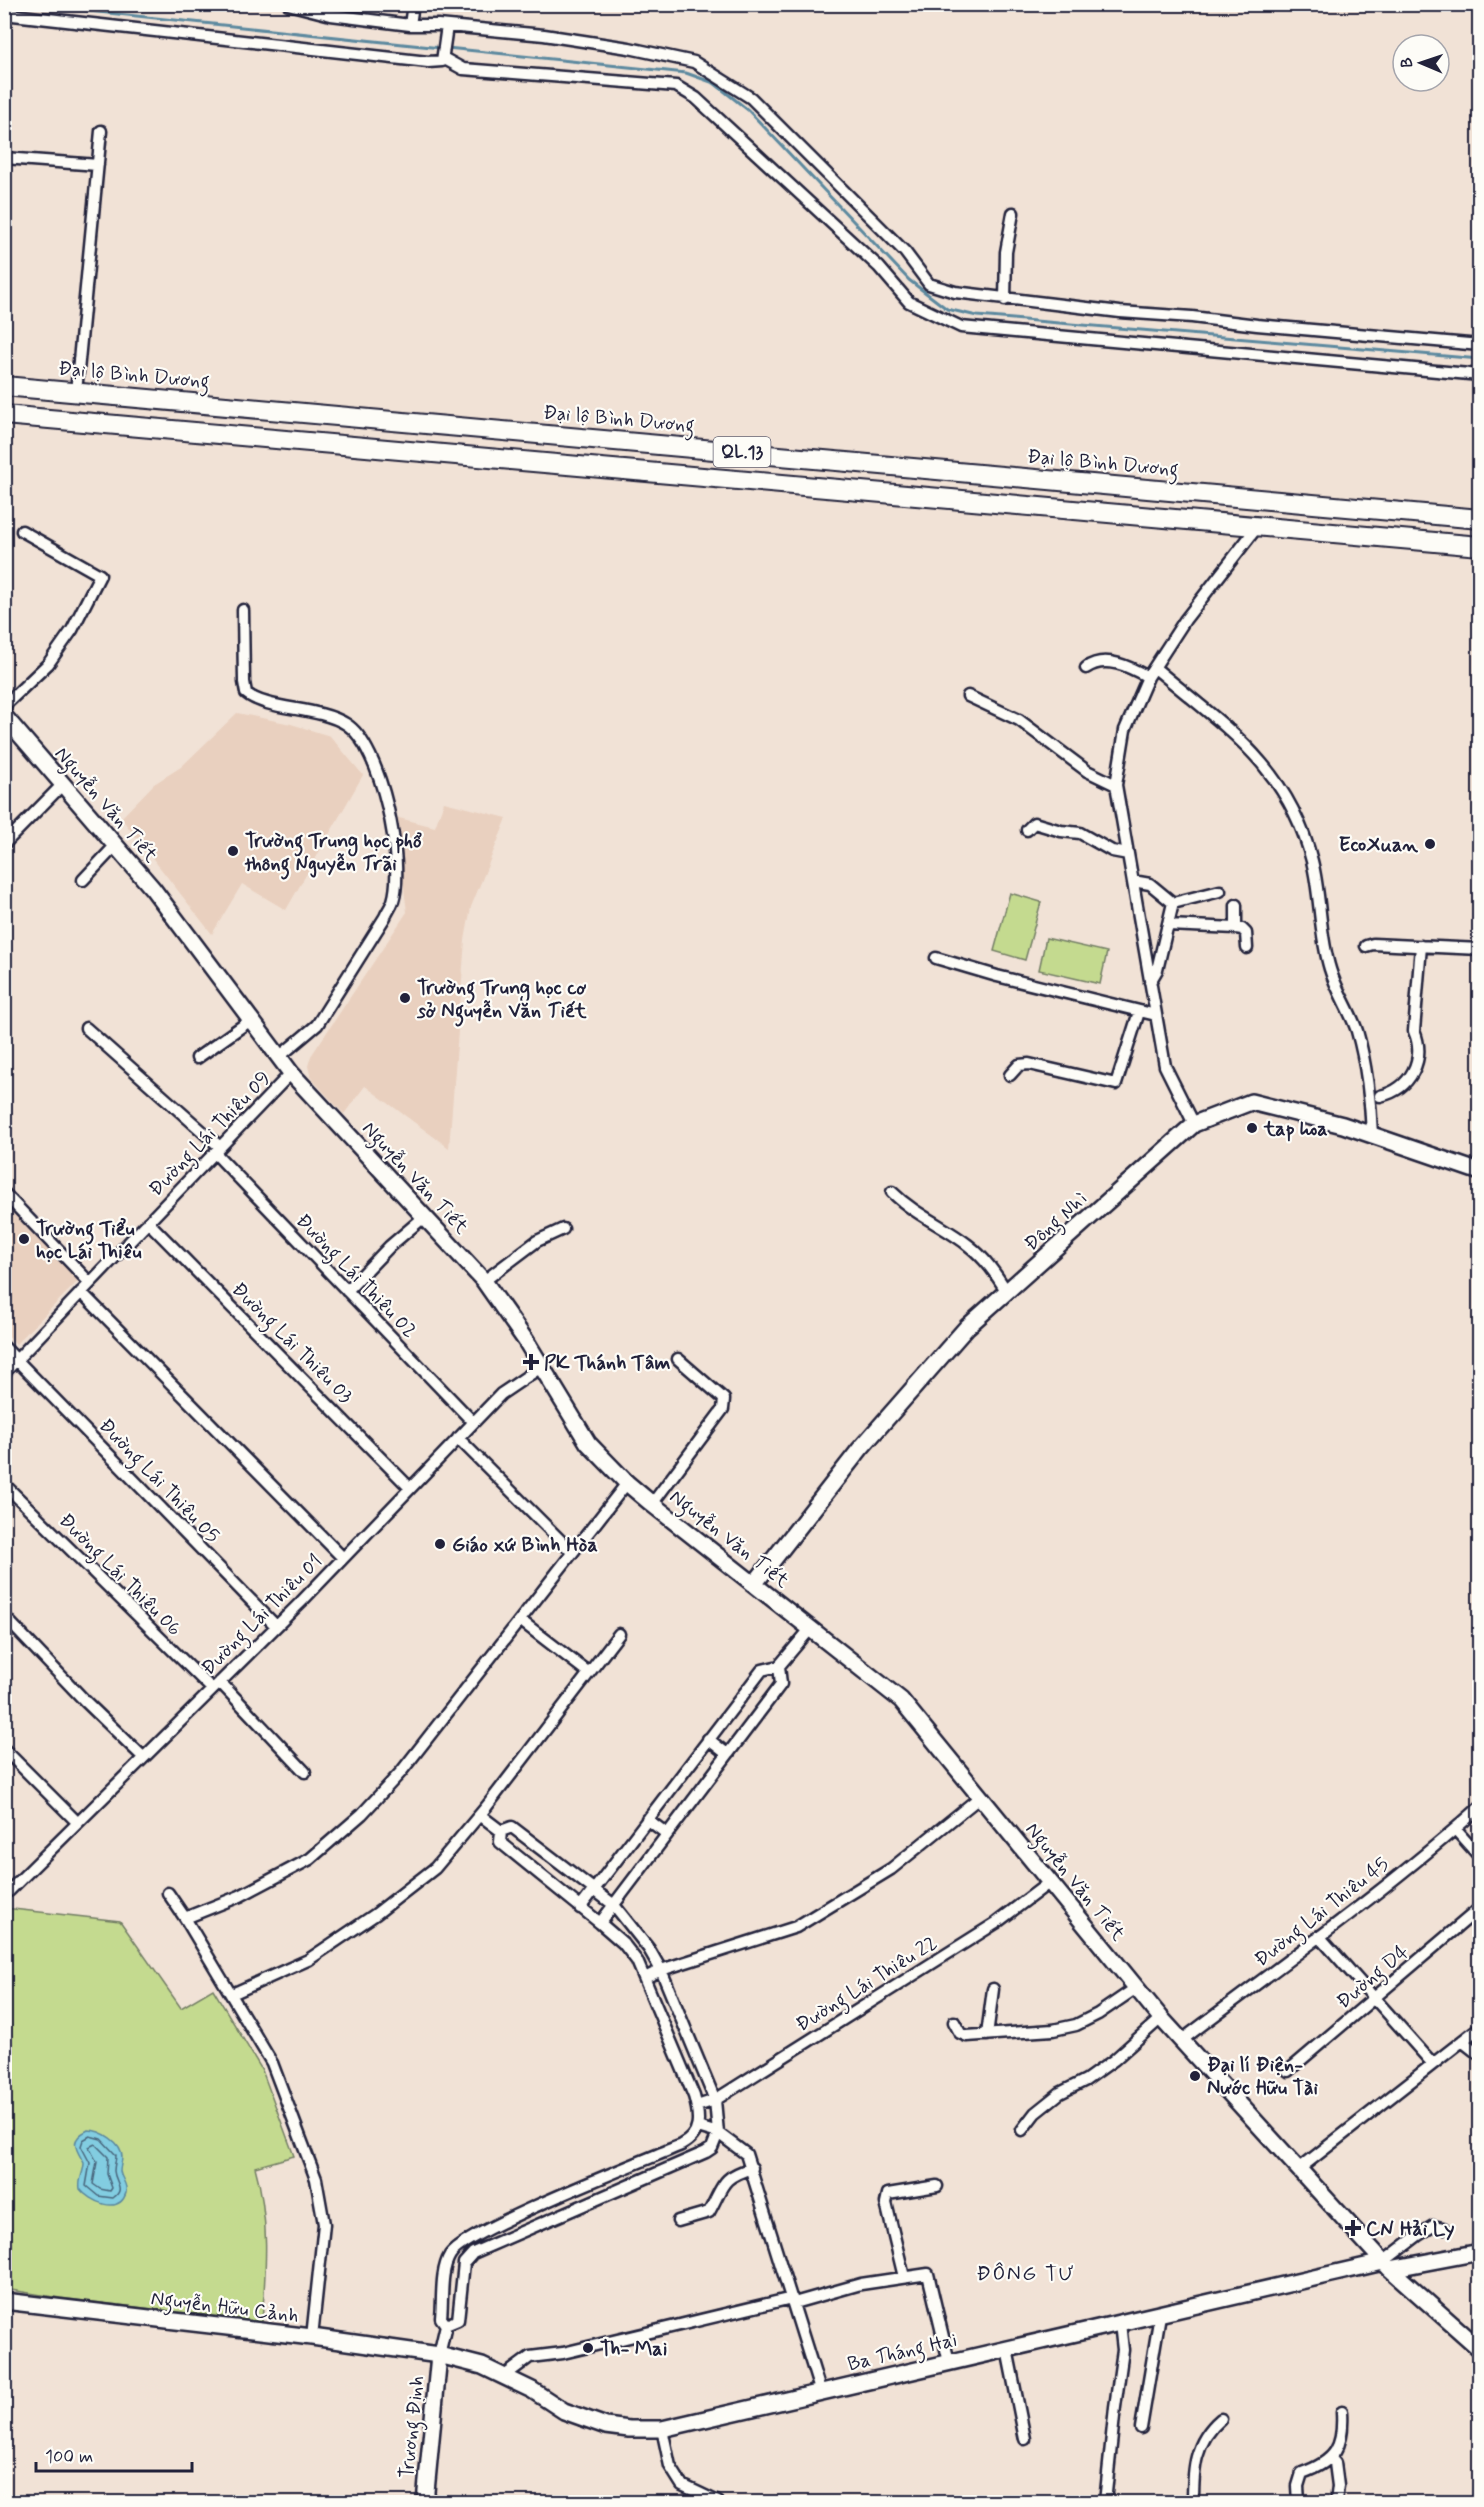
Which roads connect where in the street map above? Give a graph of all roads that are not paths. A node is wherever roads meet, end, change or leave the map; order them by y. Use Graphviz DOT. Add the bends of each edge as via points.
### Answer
graph roads {
  1 [pos="288,4"];
  2 [pos="413,4"];
  3 [pos="4,14"];
  4 [pos="410,25"];
  5 [pos="446,28"];
  6 [pos="443,57"];
  7 [pos="101,131"];
  8 [pos="4,158"];
  9 [pos="98,165"];
  10 [pos="1013,213"];
  11 [pos="1005,300"];
  12 [pos="1479,345"];
  13 [pos="1479,375"];
  14 [pos="4,386"];
  15 [pos="76,392"];
  16 [pos="290,411"];
  17 [pos="4,415"];
  18 [pos="288,440"];
  19 [pos="1479,519"];
  20 [pos="1258,526"];
  21 [pos="22,531"];
  22 [pos="1479,546"];
  23 [pos="243,610"];
  24 [pos="1086,668"];
  25 [pos="1155,668"];
  26 [pos="1148,677"];
  27 [pos="968,696"];
  28 [pos="4,706"];
  29 [pos="4,716"];
  30 [pos="63,784"];
  31 [pos="1116,785"];
  32 [pos="1027,830"];
  33 [pos="4,844"];
  34 [pos="115,846"];
  35 [pos="1128,854"];
  36 [pos="82,880"];
  37 [pos="1133,881"];
  38 [pos="1220,891"];
  39 [pos="1173,903"];
  40 [pos="1236,905"];
  41 [pos="1167,925"];
  42 [pos="1236,928"];
  43 [pos="1366,946"];
  44 [pos="1421,946"];
  45 [pos="1247,948"];
  46 [pos="1479,949"];
  47 [pos="936,958"];
  48 [pos="1150,982"];
  49 [pos="1139,1012"];
  50 [pos="1156,1015"];
  51 [pos="251,1020"];
  52 [pos="86,1028"];
  53 [pos="279,1057"];
  54 [pos="197,1058"];
  55 [pos="291,1074"];
  56 [pos="1010,1075"];
  57 [pos="1380,1096"];
  58 [pos="1194,1124"];
  59 [pos="1372,1135"];
  60 [pos="218,1150"];
  61 [pos="1479,1172"];
  62 [pos="892,1192"];
  63 [pos="4,1193"];
  64 [pos="424,1217"];
  65 [pos="148,1222"];
  66 [pos="563,1229"];
  67 [pos="484,1281"];
  68 [pos="90,1283"];
  69 [pos="347,1291"];
  70 [pos="81,1292"];
  71 [pos="1007,1292"];
  72 [pos="4,1347"];
  73 [pos="678,1359"];
  74 [pos="17,1360"];
  75 [pos="541,1367"];
  76 [pos="4,1373"];
  77 [pos="473,1422"];
  78 [pos="458,1438"];
  79 [pos="627,1483"];
  80 [pos="4,1484"];
  81 [pos="410,1488"];
  82 [pos="652,1504"];
  83 [pos="572,1552"];
  84 [pos="343,1558"];
  85 [pos="755,1583"];
  86 [pos="4,1616"];
  87 [pos="520,1620"];
  88 [pos="276,1626"];
  89 [pos="811,1628"];
  90 [pos="619,1634"];
  91 [pos="779,1666"];
  92 [pos="589,1673"];
  93 [pos="216,1685"];
  94 [pos="708,1739"];
  95 [pos="4,1749"];
  96 [pos="728,1754"];
  97 [pos="143,1757"];
  98 [pos="304,1772"];
  99 [pos="980,1797"];
  100 [pos="1479,1807"];
  101 [pos="480,1815"];
  102 [pos="647,1819"];
  103 [pos="76,1822"];
  104 [pos="1455,1829"];
  105 [pos="501,1831"];
  106 [pos="667,1834"];
  107 [pos="1479,1857"];
  108 [pos="1050,1882"];
  109 [pos="7,1889"];
  110 [pos="594,1890"];
  111 [pos="168,1893"];
  112 [pos="614,1905"];
  113 [pos="580,1908"];
  114 [pos="1479,1908"];
  115 [pos="185,1918"];
  116 [pos="600,1923"];
  117 [pos="1319,1936"];
  118 [pos="661,1970"];
  119 [pos="645,1978"];
  120 [pos="1136,1988"];
  121 [pos="993,1989"];
  122 [pos="232,1995"];
  123 [pos="1374,1998"];
  124 [pos="1161,2018"];
  125 [pos="954,2022"];
  126 [pos="1479,2027"];
  127 [pos="987,2035"];
  128 [pos="1182,2040"];
  129 [pos="1462,2040"];
  130 [pos="1479,2055"];
  131 [pos="1433,2064"];
  132 [pos="1288,2071"];
  133 [pos="715,2100"];
  134 [pos="697,2106"];
  135 [pos="698,2127"];
  136 [pos="1022,2130"];
  137 [pos="718,2133"];
  138 [pos="752,2168"];
  139 [pos="1299,2169"];
  140 [pos="937,2186"];
  141 [pos="678,2221"];
  142 [pos="1443,2228"];
  143 [pos="1479,2252"];
  144 [pos="1387,2266"];
  145 [pos="904,2277"];
  146 [pos="4,2301"];
  147 [pos="793,2301"];
  148 [pos="1160,2315"];
  149 [pos="1120,2323"];
  150 [pos="446,2325"];
  151 [pos="312,2337"];
  152 [pos="1007,2349"];
  153 [pos="1479,2349"];
  154 [pos="439,2355"];
  155 [pos="949,2362"];
  156 [pos="503,2377"];
  157 [pos="820,2390"];
  158 [pos="1342,2412"];
  159 [pos="1221,2420"];
  160 [pos="1141,2428"];
  161 [pos="662,2429"];
  162 [pos="1025,2439"];
  163 [pos="1331,2459"];
  164 [pos="425,2502"];
  165 [pos="718,2502"];
  166 [pos="1105,2502"];
  167 [pos="1193,2502"];
  168 [pos="1299,2502"];
  169 [pos="1336,2502"];
  1 -- 4 [label="street" via="331,15"];
  2 -- 4 [label="street"];
  3 -- 6 [label="street" via="428,62 439,63"];
  4 -- 5 [label="street"];
  5 -- 6 [label="street"];
  5 -- 11 [label="street" via="544,35 694,62 751,98 905,252 929,284"];
  6 -- 13 [label="street" via="463,69 676,86 696,98 879,267 909,302 961,327"];
  7 -- 9 [label="street"];
  8 -- 9 [label="street"];
  9 -- 15 [label="street"];
  10 -- 11 [label="street" via="1006,252"];
  11 -- 12 [label="street"];
  14 -- 15 [label="highway, Đại lộ Bình Dương / QL.13"];
  15 -- 16 [label="highway, Đại lộ Bình Dương / QL.13"];
  16 -- 18 [label="highway"];
  16 -- 19 [label="highway, Đại lộ Bình Dương / QL.13"];
  17 -- 18 [label="highway, QL.13"];
  18 -- 20 [label="highway, QL.13"];
  20 -- 22 [label="highway, QL.13"];
  20 -- 25 [label="street" via="1185,620"];
  21 -- 28 [label="street" via="100,575 72,630 48,664"];
  23 -- 53 [label="street" via="246,693 262,702 326,714 349,725 377,770 388,800 394,858 393,901 385,917 317,1025"];
  24 -- 26 [label="street" via="1107,662"];
  25 -- 26 [label="street"];
  25 -- 59 [label="street" via="1245,743 1278,784 1296,816 1313,864 1330,969 1357,1032 1371,1101"];
  26 -- 31 [label="street" via="1125,730"];
  27 -- 31 [label="street" via="1019,720 1087,771"];
  29 -- 30 [label="street, Nguyễn Văn Tiết"];
  30 -- 33 [label="street"];
  30 -- 34 [label="street, Nguyễn Văn Tiết"];
  31 -- 35 [label="street"];
  32 -- 35 [label="street" via="1034,823 1080,833 1112,851"];
  34 -- 36 [label="street"];
  34 -- 51 [label="street, Nguyễn Văn Tiết"];
  35 -- 37 [label="street"];
  37 -- 39 [label="street" via="1150,884"];
  37 -- 48 [label="street"];
  38 -- 39 [label="street"];
  39 -- 41 [label="street"];
  40 -- 42 [label="street"];
  41 -- 42 [label="street"];
  41 -- 48 [label="street" via="1157,970"];
  42 -- 45 [label="street" via="1246,933"];
  43 -- 44 [label="street"];
  44 -- 46 [label="street"];
  44 -- 57 [label="street" via="1414,1031 1419,1042 1416,1066 1410,1080"];
  47 -- 49 [label="street"];
  48 -- 50 [label="street"];
  49 -- 50 [label="street"];
  49 -- 56 [label="street" via="1116,1084 1029,1064 1019,1065"];
  50 -- 58 [label="street" via="1165,1066"];
  51 -- 53 [label="street, Nguyễn Văn Tiết"];
  51 -- 54 [label="street"];
  52 -- 60 [label="street, Đường Lái Thiêu 02"];
  53 -- 55 [label="street, Nguyễn Văn Tiết"];
  55 -- 60 [label="street, Đường Lái Thiêu 09"];
  55 -- 64 [label="street, Nguyễn Văn Tiết"];
  58 -- 59 [label="street, Đông Nhì" via="1251,1102"];
  58 -- 71 [label="street, Đông Nhì"];
  59 -- 61 [label="street, Đông Nhì"];
  60 -- 65 [label="street, Đường Lái Thiêu 09"];
  60 -- 69 [label="street, Đường Lái Thiêu 02"];
  62 -- 71 [label="street" via="972,1249"];
  63 -- 68 [label="street"];
  64 -- 67 [label="street, Nguyễn Văn Tiết"];
  64 -- 69 [label="street"];
  65 -- 68 [label="street, Đường Lái Thiêu 09"];
  65 -- 81 [label="street, Đường Lái Thiêu 03"];
  66 -- 67 [label="street" via="537,1241"];
  67 -- 75 [label="street, Nguyễn Văn Tiết"];
  68 -- 70 [label="street, Đường Lái Thiêu 09"];
  69 -- 77 [label="street, Đường Lái Thiêu 02"];
  70 -- 74 [label="street, Đường Lái Thiêu 09"];
  70 -- 84 [label="street"];
  71 -- 85 [label="street, Đông Nhì" via="967,1327 860,1449"];
  72 -- 74 [label="street, Đường Lái Thiêu 05"];
  73 -- 82 [label="street" via="724,1399 723,1409"];
  74 -- 76 [label="street, Đường Lái Thiêu 09"];
  74 -- 88 [label="street, Đường Lái Thiêu 05"];
  75 -- 77 [label="street, Đường Lái Thiêu 01" via="501,1394"];
  75 -- 79 [label="street, Nguyễn Văn Tiết" via="588,1443"];
  77 -- 78 [label="street, Đường Lái Thiêu 01"];
  78 -- 81 [label="street, Đường Lái Thiêu 01"];
  78 -- 83 [label="street"];
  79 -- 82 [label="street, Nguyễn Văn Tiết"];
  79 -- 83 [label="street"];
  80 -- 93 [label="street, Đường Lái Thiêu 06"];
  81 -- 84 [label="street, Đường Lái Thiêu 01"];
  82 -- 85 [label="street, Nguyễn Văn Tiết"];
  83 -- 87 [label="street"];
  84 -- 88 [label="street, Đường Lái Thiêu 01"];
  85 -- 89 [label="street, Nguyễn Văn Tiết"];
  86 -- 97 [label="street"];
  87 -- 92 [label="street"];
  87 -- 115 [label="street" via="401,1772 362,1814 310,1859 240,1896"];
  88 -- 93 [label="street, Đường Lái Thiêu 01"];
  89 -- 91 [label="street"];
  89 -- 99 [label="street, Nguyễn Văn Tiết" via="901,1700"];
  90 -- 92 [label="street"];
  91 -- 94 [label="street" via="762,1670"];
  91 -- 96 [label="street" via="781,1684"];
  92 -- 101 [label="street"];
  93 -- 97 [label="street, Đường Lái Thiêu 01"];
  93 -- 98 [label="street, Đường Lái Thiêu 06"];
  94 -- 96 [label="street"];
  94 -- 102 [label="street"];
  95 -- 103 [label="street"];
  96 -- 106 [label="street"];
  97 -- 103 [label="street, Đường Lái Thiêu 01"];
  99 -- 108 [label="street, Nguyễn Văn Tiết"];
  99 -- 118 [label="street" via="891,1869 796,1927"];
  100 -- 104 [label="street, Đường Lái Thiêu 45"];
  101 -- 105 [label="street"];
  101 -- 122 [label="street" via="435,1868 376,1914 308,1960"];
  102 -- 106 [label="street"];
  102 -- 110 [label="street"];
  103 -- 109 [label="street, Đường Lái Thiêu 01"];
  104 -- 107 [label="street"];
  104 -- 117 [label="street, Đường Lái Thiêu 45"];
  105 -- 110 [label="street" via="512,1827"];
  105 -- 113 [label="street" via="500,1842"];
  106 -- 112 [label="street"];
  108 -- 120 [label="street, Nguyễn Văn Tiết"];
  108 -- 133 [label="street, Đường Lái Thiêu 22" via="996,1923"];
  110 -- 112 [label="street"];
  110 -- 113 [label="street"];
  111 -- 115 [label="street"];
  112 -- 116 [label="street"];
  112 -- 118 [label="street"];
  113 -- 116 [label="street"];
  114 -- 123 [label="street, Đường D4"];
  115 -- 122 [label="street"];
  116 -- 119 [label="street" via="637,1961"];
  117 -- 123 [label="street"];
  117 -- 128 [label="street, Đường Lái Thiêu 45"];
  118 -- 119 [label="street"];
  118 -- 133 [label="street"];
  119 -- 134 [label="street"];
  120 -- 124 [label="street, Nguyễn Văn Tiết"];
  120 -- 127 [label="street" via="1076,2025"];
  121 -- 127 [label="street"];
  122 -- 151 [label="street" via="273,2063 316,2179 324,2224"];
  123 -- 131 [label="street"];
  123 -- 132 [label="street, Đường D4"];
  124 -- 128 [label="street, Nguyễn Văn Tiết"];
  124 -- 136 [label="street" via="1114,2060 1035,2113"];
  125 -- 127 [label="street" via="962,2035"];
  126 -- 129 [label="street"];
  128 -- 139 [label="street, Nguyễn Văn Tiết"];
  129 -- 130 [label="street"];
  129 -- 131 [label="street"];
  131 -- 139 [label="street"];
  133 -- 134 [label="street, Đường Lái Thiêu 22"];
  133 -- 137 [label="street"];
  134 -- 135 [label="street"];
  135 -- 137 [label="street"];
  135 -- 150 [label="street" via="694,2136 681,2145 460,2244 446,2265 441,2318"];
  137 -- 138 [label="street" via="746,2154"];
  137 -- 150 [label="street" via="706,2152 473,2253 464,2263 458,2320"];
  138 -- 141 [label="street" via="732,2175 720,2187 709,2212"];
  138 -- 147 [label="street"];
  139 -- 144 [label="street, Nguyễn Văn Tiết"];
  140 -- 145 [label="street" via="888,2194 886,2203"];
  142 -- 144 [label="street" via="1433,2226 1417,2236"];
  143 -- 144 [label="street, Ba Tháng Hai"];
  144 -- 148 [label="street, Ba Tháng Hai"];
  144 -- 153 [label="street, Nguyễn Văn Tiết"];
  145 -- 147 [label="street"];
  145 -- 155 [label="street" via="928,2274"];
  146 -- 151 [label="street, Nguyễn Hữu Cảnh"];
  147 -- 156 [label="street" via="563,2354 530,2357"];
  147 -- 157 [label="street"];
  148 -- 149 [label="street, Ba Tháng Hai"];
  148 -- 160 [label="street"];
  149 -- 152 [label="street, Ba Tháng Hai"];
  149 -- 166 [label="street" via="1124,2350"];
  150 -- 154 [label="street"];
  151 -- 154 [label="street, Nguyễn Hữu Cảnh"];
  152 -- 155 [label="street, Ba Tháng Hai"];
  152 -- 162 [label="street"];
  154 -- 156 [label="street, Ba Tháng Hai" via="482,2366"];
  154 -- 164 [label="street, Trương Định"];
  155 -- 157 [label="street, Ba Tháng Hai"];
  156 -- 161 [label="street, Ba Tháng Hai" via="564,2411 606,2426"];
  157 -- 161 [label="street, Ba Tháng Hai"];
  158 -- 163 [label="street" via="1343,2432"];
  159 -- 167 [label="street" via="1210,2429 1194,2463"];
  161 -- 165 [label="street" via="670,2466 682,2485"];
  163 -- 168 [label="street" via="1302,2473"];
  163 -- 169 [label="street" via="1338,2486"];
}
